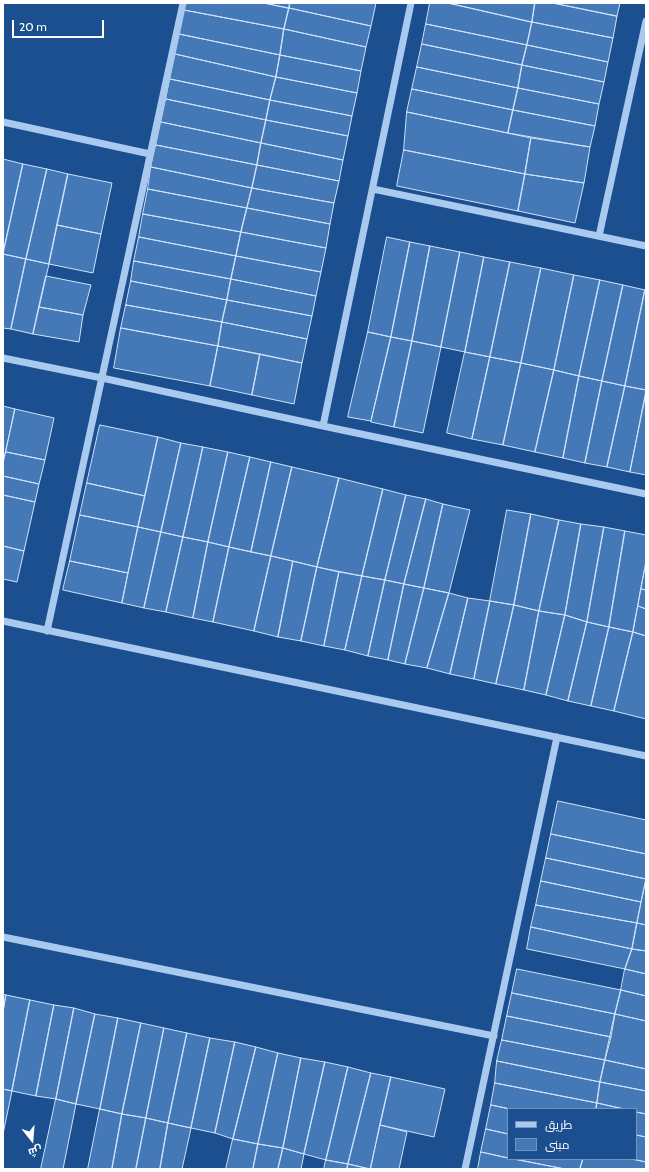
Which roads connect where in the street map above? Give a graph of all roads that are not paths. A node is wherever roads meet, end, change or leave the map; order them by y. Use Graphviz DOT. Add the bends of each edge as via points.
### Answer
graph roads {
  1 [pos="183,3"];
  2 [pos="411,3"];
  3 [pos="646,21"];
  4 [pos="3,122"];
  5 [pos="150,154"];
  6 [pos="373,189"];
  7 [pos="599,236"];
  8 [pos="646,246"];
  9 [pos="3,358"];
  10 [pos="102,378"];
  11 [pos="323,426"];
  12 [pos="646,494"];
  13 [pos="3,621"];
  14 [pos="47,631"];
  15 [pos="557,738"];
  16 [pos="646,756"];
  17 [pos="3,937"];
  18 [pos="494,1036"];
  19 [pos="465,1169"];
  1 -- 5 [label="street"];
  2 -- 6 [label="street"];
  3 -- 7 [label="street"];
  4 -- 5 [label="street"];
  5 -- 10 [label="street"];
  6 -- 7 [label="street"];
  6 -- 11 [label="street"];
  7 -- 8 [label="street"];
  9 -- 10 [label="street"];
  10 -- 11 [label="street"];
  10 -- 14 [label="street"];
  11 -- 12 [label="street"];
  13 -- 14 [label="street"];
  14 -- 15 [label="street"];
  15 -- 16 [label="street"];
  15 -- 18 [label="street"];
  17 -- 18 [label="street"];
  18 -- 19 [label="street"];
}
